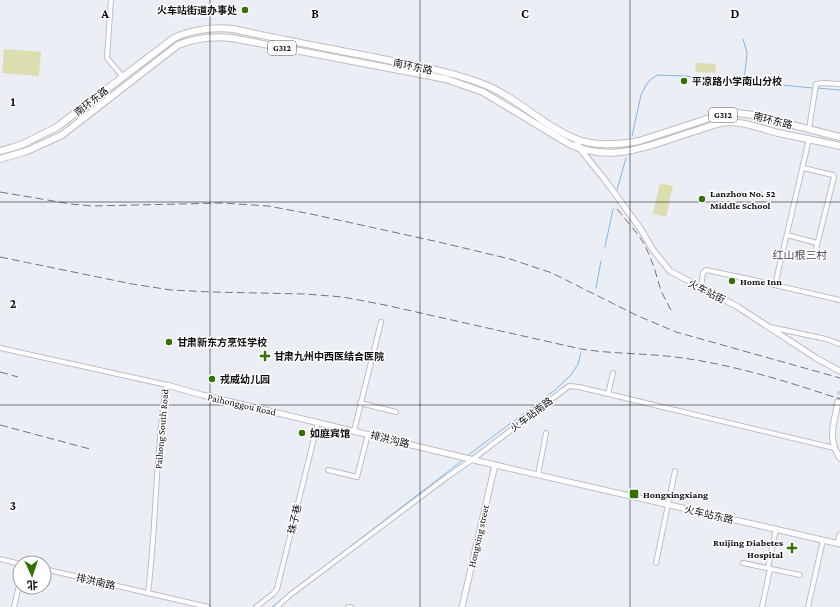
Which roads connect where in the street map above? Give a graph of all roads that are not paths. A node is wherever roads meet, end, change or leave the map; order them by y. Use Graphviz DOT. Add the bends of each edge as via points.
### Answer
graph roads {
  1 [pos="111,0"];
  2 [pos="123,77"];
  3 [pos="840,84"];
  4 [pos="809,130"];
  5 [pos="840,138"];
  6 [pos="576,139"];
  7 [pos="809,139"];
  8 [pos="840,146"];
  9 [pos="580,149"];
  10 [pos="0,150"];
  11 [pos="0,159"];
  12 [pos="803,168"];
  13 [pos="787,235"];
  14 [pos="817,243"];
  15 [pos="814,257"];
  16 [pos="776,285"];
  17 [pos="701,288"];
  18 [pos="840,300"];
  19 [pos="380,322"];
  20 [pos="769,327"];
  21 [pos="840,344"];
  22 [pos="0,348"];
  23 [pos="840,371"];
  24 [pos="613,373"];
  25 [pos="167,385"];
  26 [pos="608,394"];
  27 [pos="838,402"];
  28 [pos="360,403"];
  29 [pos="396,412"];
  30 [pos="318,422"];
  31 [pos="354,430"];
  32 [pos="546,433"];
  33 [pos="368,434"];
  34 [pos="834,448"];
  35 [pos="462,457"];
  36 [pos="840,458"];
  37 [pos="472,459"];
  38 [pos="495,465"];
  39 [pos="328,470"];
  40 [pos="676,470"];
  41 [pos="538,474"];
  42 [pos="668,504"];
  43 [pos="776,529"];
  44 [pos="840,535"];
  45 [pos="823,540"];
  46 [pos="839,544"];
  47 [pos="0,559"];
  48 [pos="12,562"];
  49 [pos="656,563"];
  50 [pos="743,563"];
  51 [pos="769,569"];
  52 [pos="52,571"];
  53 [pos="800,575"];
  54 [pos="148,593"];
  55 [pos="17,595"];
  56 [pos="258,606"];
  57 [pos="14,607"];
  58 [pos="208,607"];
  59 [pos="277,607"];
  60 [pos="462,607"];
  61 [pos="762,607"];
  62 [pos="808,607"];
  1 -- 2 [label="street" via="108,58"];
  2 -- 6 [label="highway, 南环东路 / G312" via="183,34 217,28 233,29 466,78 510,98"];
  2 -- 10 [label="highway, 南环东路 / G312" via="57,127 21,145"];
  3 -- 4 [label="street" via="816,84"];
  4 -- 5 [label="highway, 南环东路 / G312"];
  4 -- 6 [label="highway, 南环东路 / G312" via="737,113 718,115 628,143 608,145"];
  6 -- 9 [label="main road, 火车站街"];
  7 -- 8 [label="highway, 南环东路 / G312"];
  7 -- 9 [label="highway, 南环东路 / G312" via="729,123 711,126 632,151 608,153"];
  7 -- 12 [label="street"];
  9 -- 11 [label="highway, 南环东路 / G312" via="484,92 446,79 218,37 178,45 62,135 27,151"];
  9 -- 17 [label="main road, 火车站街" via="605,180 664,266"];
  12 -- 13 [label="street"];
  12 -- 14 [label="street" via="832,175 834,178"];
  13 -- 14 [label="street"];
  13 -- 16 [label="street"];
  14 -- 15 [label="street"];
  16 -- 17 [label="street" via="706,270 703,273"];
  16 -- 18 [label="street"];
  17 -- 20 [label="main road, 火车站街"];
  19 -- 28 [label="street"];
  20 -- 21 [label="street"];
  20 -- 23 [label="main road, 火车站街"];
  22 -- 25 [label="street, Paihong South Road"];
  24 -- 26 [label="street"];
  25 -- 30 [label="main road, Paihonggou Road"];
  25 -- 54 [label="street, Paihong South Road" via="156,475"];
  26 -- 34 [label="street, 火车站南路"];
  26 -- 37 [label="street, 火车站南路" via="573,386 566,388"];
  27 -- 34 [label="main road" via="832,434"];
  28 -- 29 [label="street"];
  28 -- 31 [label="street"];
  30 -- 31 [label="main road, 排洪沟路"];
  30 -- 56 [label="street, 珠子巷" via="277,589"];
  31 -- 33 [label="main road, 排洪沟路"];
  32 -- 41 [label="street"];
  33 -- 35 [label="main road, 排洪沟路"];
  33 -- 39 [label="street" via="357,477"];
  34 -- 36 [label="main road"];
  35 -- 37 [label="main road, 火车站东路"];
  37 -- 38 [label="main road, 火车站东路"];
  37 -- 59 [label="street, 火车站南路"];
  38 -- 41 [label="main road, 火车站东路"];
  38 -- 60 [label="main road, Hongxing street"];
  40 -- 42 [label="street"];
  41 -- 42 [label="main road, 火车站东路"];
  42 -- 43 [label="main road, 火车站东路"];
  42 -- 49 [label="street"];
  43 -- 45 [label="main road, 火车站东路"];
  43 -- 51 [label="street"];
  44 -- 46 [label="main road"];
  45 -- 46 [label="main road, 火车站东路"];
  45 -- 62 [label="street"];
  47 -- 48 [label="street"];
  50 -- 51 [label="street"];
  51 -- 53 [label="street"];
  51 -- 61 [label="street"];
  52 -- 54 [label="street, 排洪南路"];
  54 -- 58 [label="street, 排洪南路"];
  55 -- 57 [label="street"];
}
